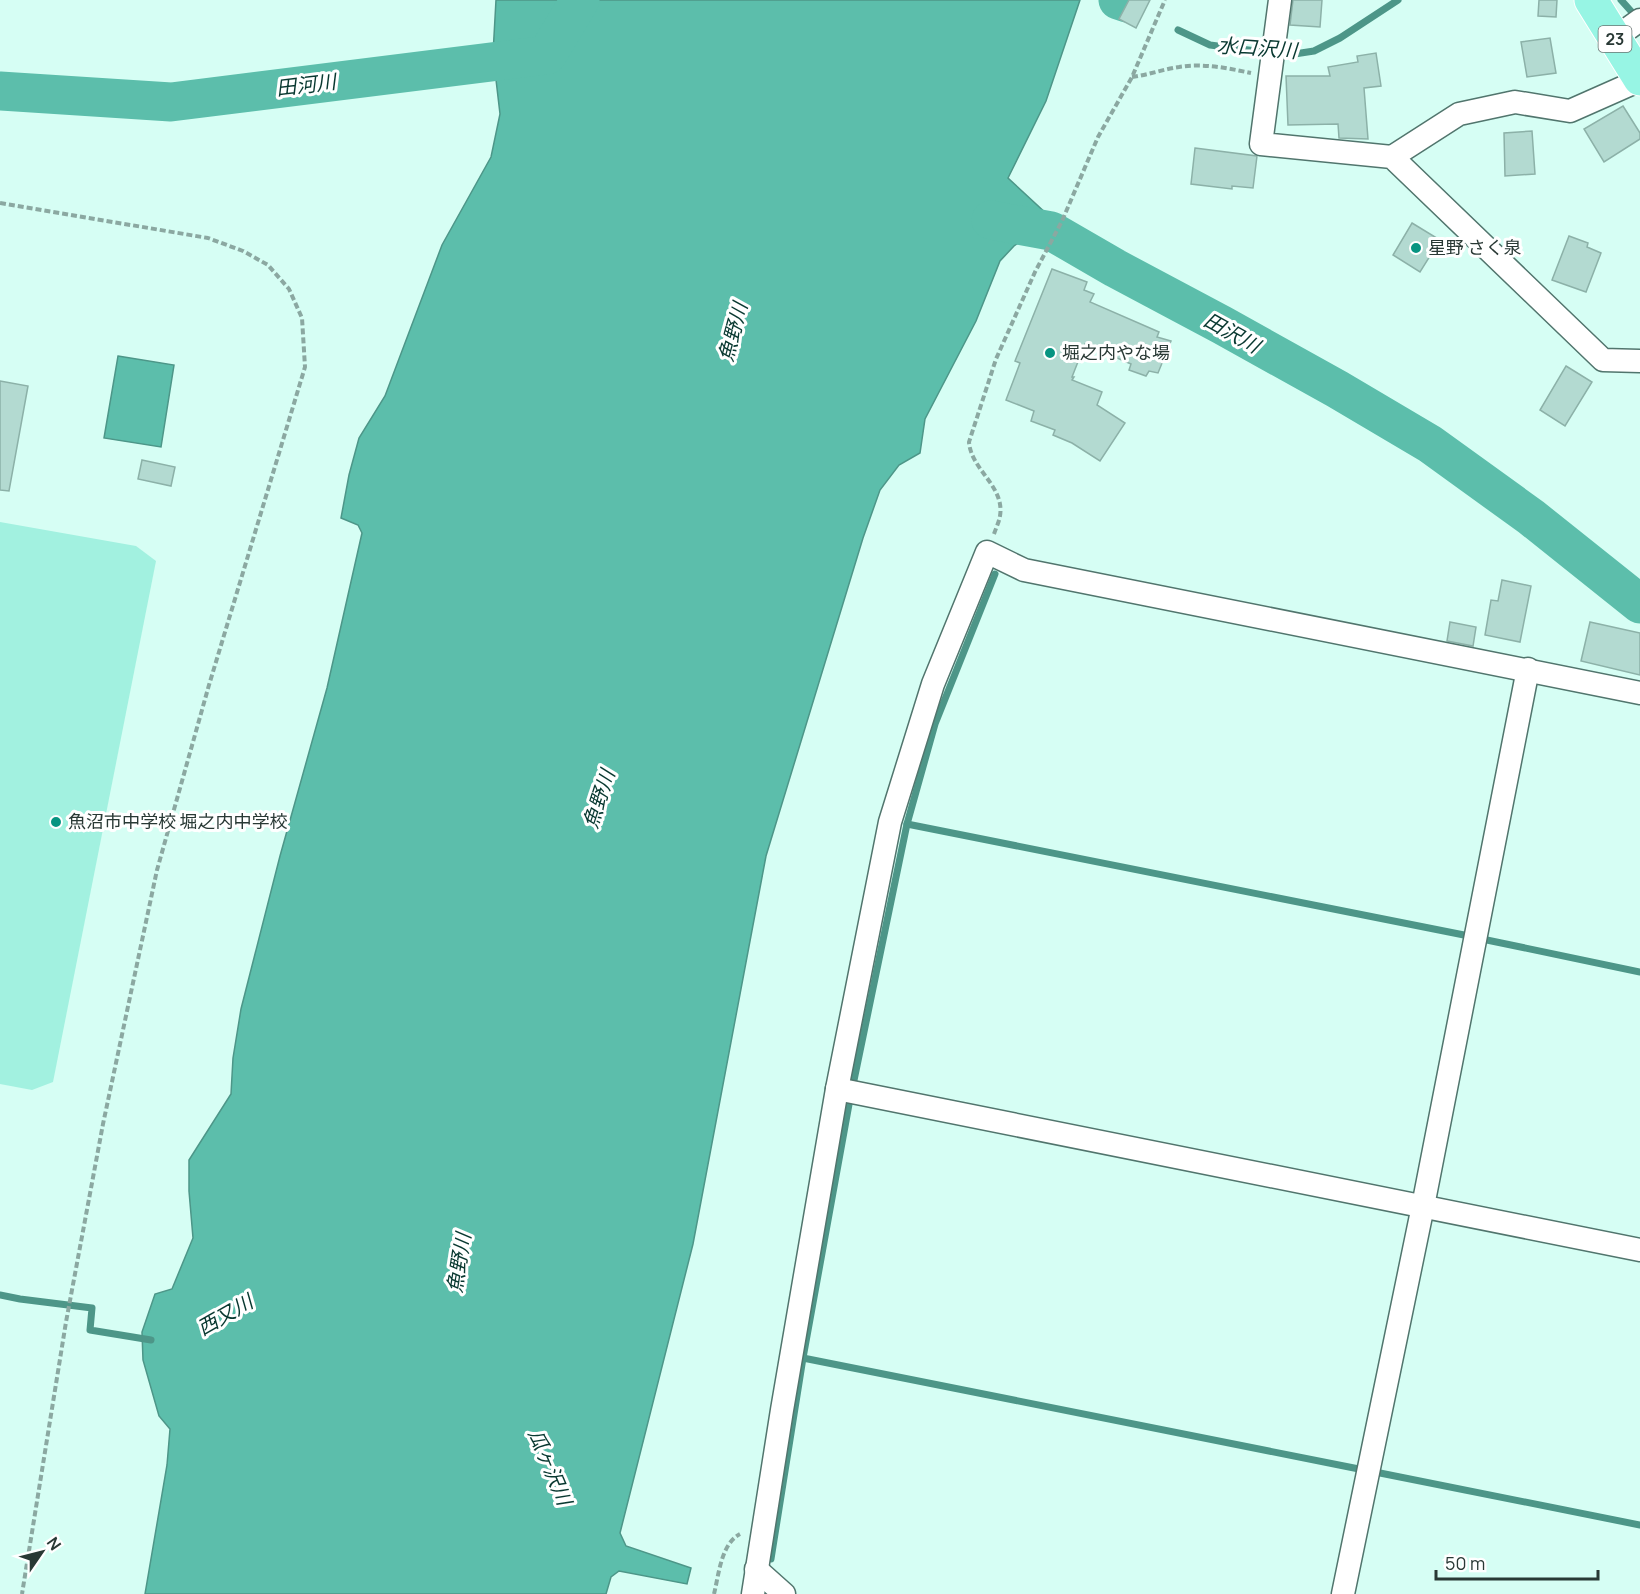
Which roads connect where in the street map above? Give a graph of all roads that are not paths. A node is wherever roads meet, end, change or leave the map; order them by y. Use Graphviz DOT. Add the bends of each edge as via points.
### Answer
graph roads {
  1 [pos="1280,0"];
  2 [pos="1591,0"];
  3 [pos="1627,29"];
  4 [pos="1640,80"];
  5 [pos="1392,157"];
  6 [pos="1640,361"];
  7 [pos="1528,669"];
  8 [pos="1640,693"];
  9 [pos="837,1089"];
  10 [pos="1423,1206"];
  11 [pos="1640,1250"];
  12 [pos="756,1569"];
  13 [pos="753,1594"];
  14 [pos="784,1594"];
  15 [pos="1343,1594"];
  1 -- 5 [label="street" via="1261,144"];
  2 -- 3 [label="main road, 23"];
  3 -- 4 [label="main road, 23"];
  4 -- 5 [label="street" via="1570,111 1515,102 1459,114"];
  5 -- 6 [label="street" via="1603,360"];
  7 -- 8 [label="street"];
  7 -- 9 [label="street" via="1024,570 987,552 933,684 890,822"];
  7 -- 10 [label="street"];
  9 -- 10 [label="street"];
  9 -- 12 [label="street"];
  10 -- 11 [label="street"];
  10 -- 15 [label="street"];
  12 -- 13 [label="street"];
  12 -- 14 [label="street"];
}
